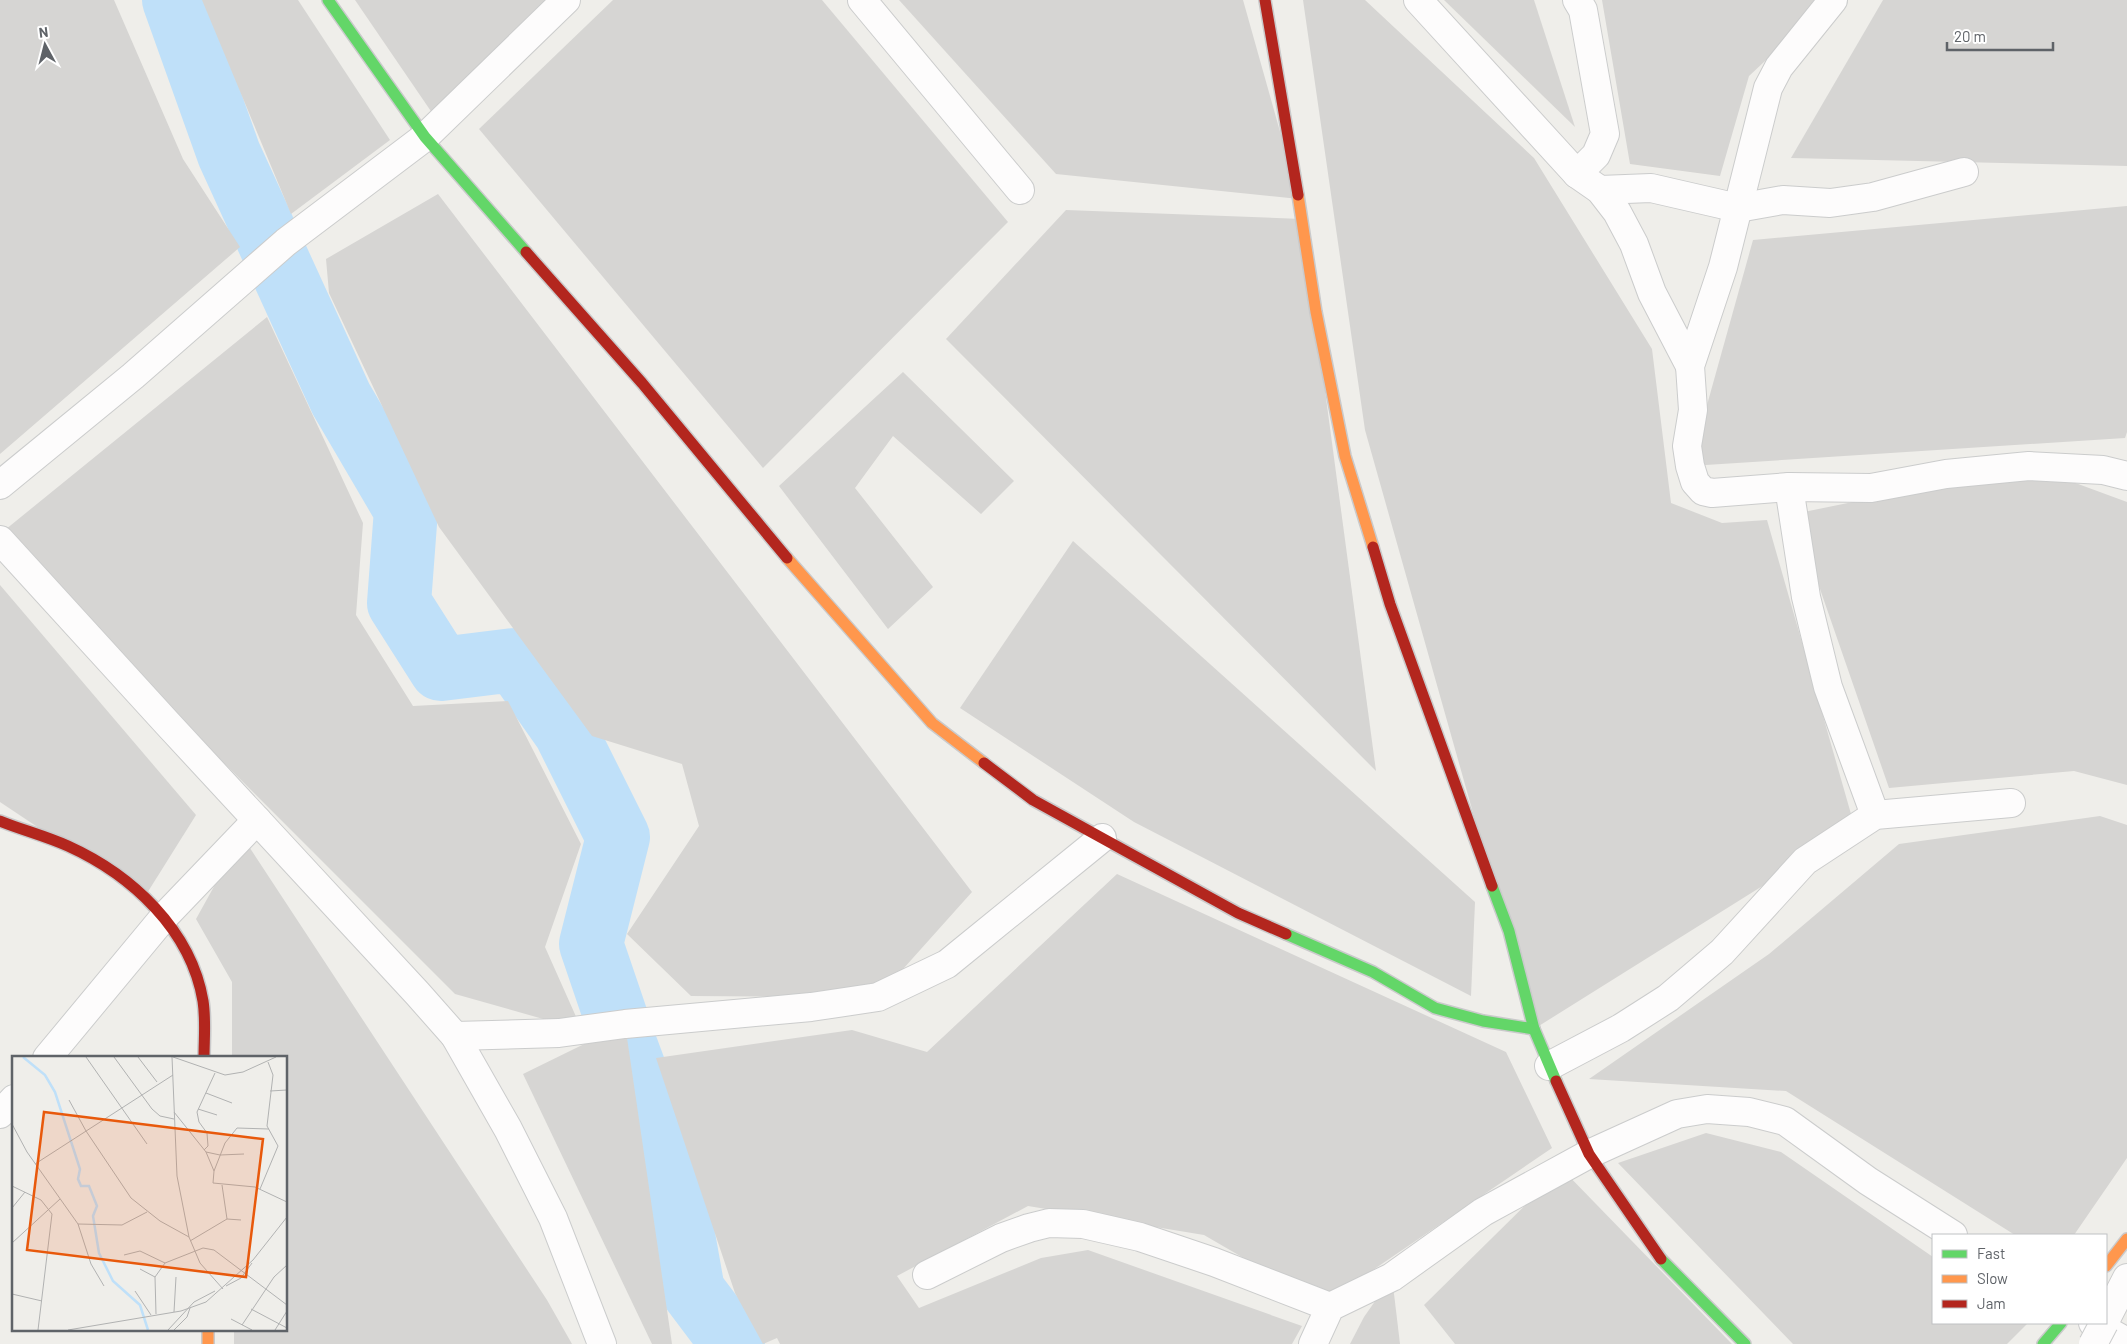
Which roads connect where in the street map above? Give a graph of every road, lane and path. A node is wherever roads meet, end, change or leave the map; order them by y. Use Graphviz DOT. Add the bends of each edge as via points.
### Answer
graph roads {
  1 [pos="328,0"];
  2 [pos="566,0"];
  3 [pos="862,0"];
  4 [pos="1265,0"];
  5 [pos="1418,0"];
  6 [pos="1577,0"];
  7 [pos="1833,0"];
  8 [pos="425,137"];
  9 [pos="1964,172"];
  10 [pos="1577,174"];
  11 [pos="1020,190"];
  12 [pos="1600,190"];
  13 [pos="1738,208"];
  14 [pos="1690,366"];
  15 [pos="2127,476"];
  16 [pos="0,485"];
  17 [pos="1789,487"];
  18 [pos="0,540"];
  19 [pos="2011,804"];
  20 [pos="1875,815"];
  21 [pos="257,820"];
  22 [pos="0,821"];
  23 [pos="1102,838"];
  24 [pos="164,917"];
  25 [pos="1534,1029"];
  26 [pos="455,1036"];
  27 [pos="49,1056"];
  28 [pos="204,1056"];
  29 [pos="1549,1066"];
  30 [pos="12,1101"];
  31 [pos="0,1114"];
  32 [pos="1589,1154"];
  33 [pos="1951,1234"];
  34 [pos="2127,1239"];
  35 [pos="2107,1265"];
  36 [pos="927,1275"];
  37 [pos="2127,1278"];
  38 [pos="1330,1307"];
  39 [pos="2107,1317"];
  40 [pos="2060,1324"];
  41 [pos="2095,1324"];
  42 [pos="2103,1324"];
  43 [pos="2127,1342"];
  44 [pos="602,1344"];
  45 [pos="1312,1344"];
  46 [pos="1745,1344"];
  47 [pos="2043,1344"];
  48 [pos="2093,1344"];
  1 -- 8 [label="street"];
  2 -- 8 [label="street"];
  3 -- 11 [label="street"];
  4 -- 25 [label="street" via="1316,312 1345,456 1390,604 1509,931"];
  5 -- 10 [label="street"];
  6 -- 10 [label="street" via="1583,10 1605,134 1596,155"];
  7 -- 13 [label="street" via="1779,67 1768,88"];
  8 -- 16 [label="street" via="286,242 133,376"];
  8 -- 23 [label="street" via="642,383 818,594 932,723 1033,800"];
  9 -- 13 [label="street" via="1873,197 1830,203 1783,200"];
  10 -- 12 [label="street"];
  12 -- 13 [label="street" via="1651,188"];
  12 -- 14 [label="street" via="1617,212 1634,244 1652,293"];
  13 -- 14 [label="street" via="1723,267"];
  14 -- 17 [label="street" via="1693,410 1687,446 1695,482 1703,491 1712,493"];
  15 -- 17 [label="street" via="2103,470 2029,466 1946,474 1872,488"];
  17 -- 20 [label="street" via="1806,597 1828,687"];
  18 -- 21 [label="street"];
  19 -- 20 [label="street"];
  20 -- 29 [label="street" via="1805,861 1722,952 1668,998 1621,1028"];
  21 -- 24 [label="street"];
  21 -- 26 [label="street"];
  22 -- 24 [label="street" via="69,847 106,868"];
  23 -- 25 [label="street" via="1238,913 1373,972 1435,1008 1483,1021"];
  23 -- 26 [label="street" via="947,964 878,997 811,1008 559,1032"];
  24 -- 27 [label="street"];
  24 -- 28 [label="street" via="187,950 195,973 203,1001"];
  25 -- 29 [label="street"];
  26 -- 44 [label="street" via="508,1129 553,1218"];
  29 -- 32 [label="street"];
  30 -- 31 [label="street"];
  32 -- 33 [label="street" via="1677,1114 1707,1109 1750,1112 1785,1121 1868,1181"];
  32 -- 38 [label="street" via="1483,1212 1392,1277"];
  32 -- 46 [label="street" via="1665,1264"];
  34 -- 35 [label="street"];
  36 -- 38 [label="street" via="1001,1238 1029,1228 1050,1223 1082,1224 1140,1237"];
  37 -- 39 [label="street"];
  38 -- 45 [label="street"];
  40 -- 47 [label="street"];
  41 -- 43 [label="street"];
  42 -- 48 [label="street, bridge"];
}
